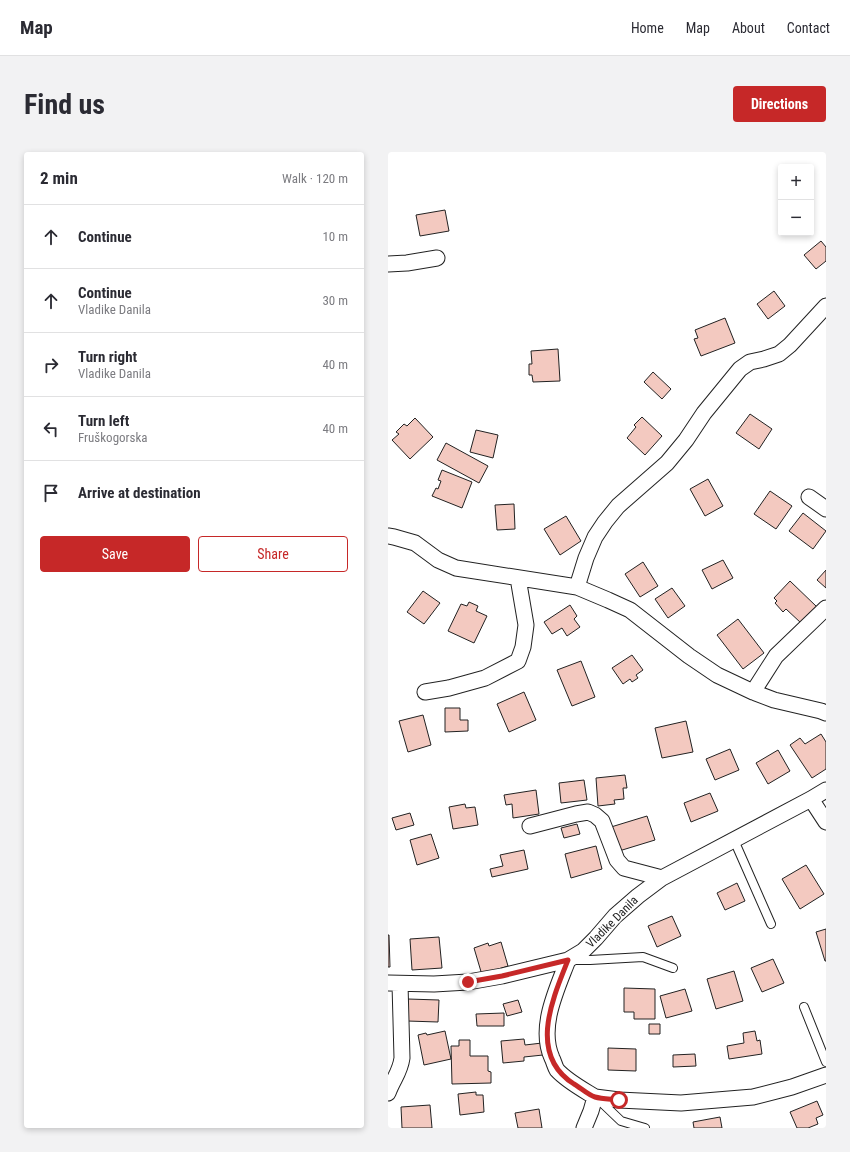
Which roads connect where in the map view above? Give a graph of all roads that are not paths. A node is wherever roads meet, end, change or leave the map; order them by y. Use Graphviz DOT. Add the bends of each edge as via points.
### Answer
graph roads {
  1 [pos="437,258"];
  2 [pos="388,264"];
  3 [pos="826,306"];
  4 [pos="810,497"];
  5 [pos="826,509"];
  6 [pos="388,536"];
  7 [pos="518,578"];
  8 [pos="578,587"];
  9 [pos="826,608"];
  10 [pos="424,692"];
  11 [pos="753,692"];
  12 [pos="826,714"];
  13 [pos="826,790"];
  14 [pos="812,799"];
  15 [pos="826,822"];
  16 [pos="530,826"];
  17 [pos="734,840"];
  18 [pos="662,878"];
  19 [pos="771,924"];
  20 [pos="568,960"];
  21 [pos="673,968"];
  22 [pos="394,984"];
  23 [pos="804,1007"];
  24 [pos="826,1062"];
  25 [pos="826,1075"];
  26 [pos="388,1093"];
  27 [pos="595,1097"];
  28 [pos="584,1128"];
  29 [pos="646,1128"];
  1 -- 2 [label="street"];
  3 -- 8 [label="street" via="779,354 750,362 740,369 667,463 618,506 595,537"];
  4 -- 5 [label="street"];
  6 -- 7 [label="street" via="415,543 438,560 456,568"];
  7 -- 8 [label="street"];
  7 -- 10 [label="street" via="526,625 518,661 485,678"];
  8 -- 11 [label="street" via="630,610 717,675"];
  9 -- 11 [label="street" via="776,656"];
  11 -- 12 [label="street"];
  13 -- 14 [label="street, Vladike Danila"];
  14 -- 15 [label="street"];
  14 -- 17 [label="street, Vladike Danila"];
  16 -- 18 [label="street" via="588,812 596,815 602,821 617,860 624,868"];
  17 -- 18 [label="street, Vladike Danila"];
  17 -- 19 [label="lane"];
  18 -- 20 [label="street, Vladike Danila" via="615,916 583,951"];
  20 -- 21 [label="lane" via="643,957"];
  20 -- 22 [label="street, Vladike Danila" via="468,982"];
  20 -- 27 [label="street" via="552,1000 548,1020 550,1053 560,1073"];
  22 -- 26 [label="street" via="402,1058 398,1074"];
  23 -- 24 [label="lane"];
  25 -- 27 [label="street" via="792,1087 753,1096 709,1101 681,1103"];
  27 -- 28 [label="street"];
  27 -- 29 [label="lane" via="621,1121"];
}
